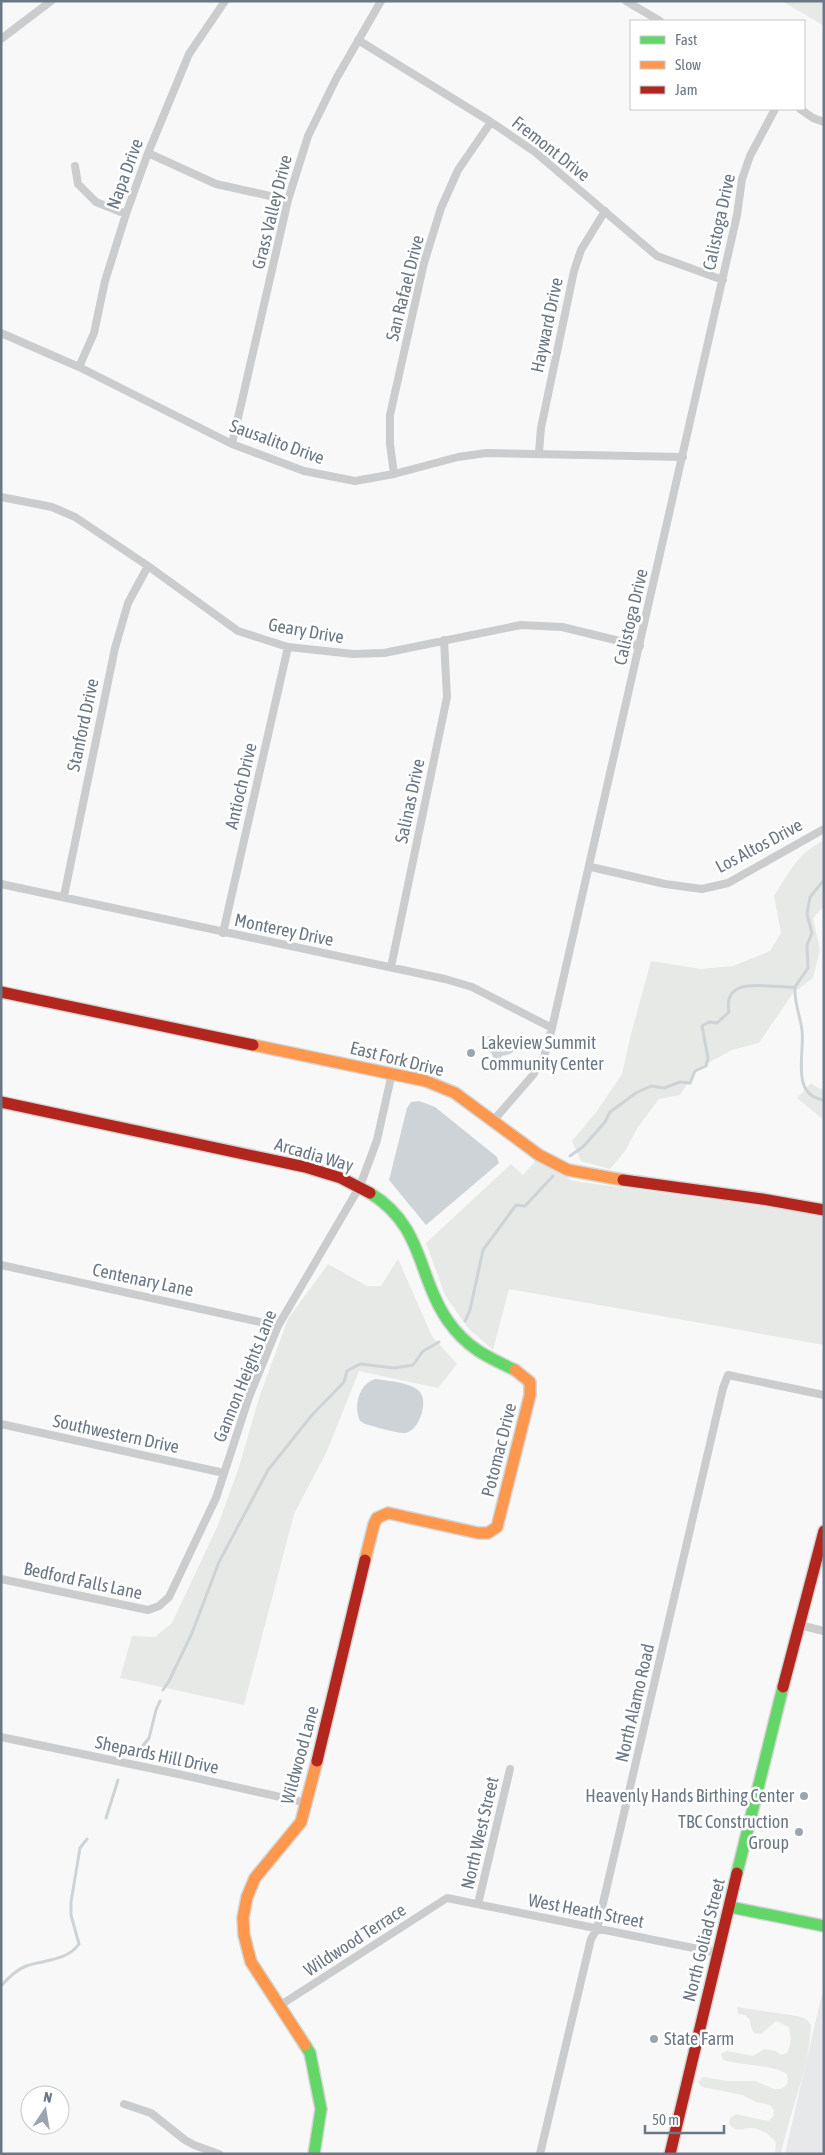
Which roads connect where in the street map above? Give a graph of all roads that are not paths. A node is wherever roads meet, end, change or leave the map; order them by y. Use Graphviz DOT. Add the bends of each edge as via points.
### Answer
graph roads {
  1 [pos="51,1"];
  2 [pos="225,1"];
  3 [pos="381,1"];
  4 [pos="626,1"];
  5 [pos="658,20"];
  6 [pos="1,39"];
  7 [pos="358,40"];
  8 [pos="774,110"];
  9 [pos="801,110"];
  10 [pos="491,122"];
  11 [pos="824,122"];
  12 [pos="148,153"];
  13 [pos="74,166"];
  14 [pos="288,200"];
  15 [pos="605,211"];
  16 [pos="126,214"];
  17 [pos="723,280"];
  18 [pos="1,333"];
  19 [pos="79,367"];
  20 [pos="232,444"];
  21 [pos="539,452"];
  22 [pos="683,456"];
  23 [pos="394,474"];
  24 [pos="1,497"];
  25 [pos="148,566"];
  26 [pos="444,640"];
  27 [pos="288,646"];
  28 [pos="640,646"];
  29 [pos="824,829"];
  30 [pos="590,867"];
  31 [pos="1,884"];
  32 [pos="64,896"];
  33 [pos="223,932"];
  34 [pos="392,967"];
  35 [pos="1,992"];
  36 [pos="552,1028"];
  37 [pos="392,1073"];
  38 [pos="1,1102"];
  39 [pos="494,1121"];
  40 [pos="360,1186"];
  41 [pos="824,1210"];
  42 [pos="1,1265"];
  43 [pos="278,1326"];
  44 [pos="527,1376"];
  45 [pos="824,1395"];
  46 [pos="1,1424"];
  47 [pos="224,1473"];
  48 [pos="382,1515"];
  49 [pos="824,1531"];
  50 [pos="1,1580"];
  51 [pos="158,1606"];
  52 [pos="799,1625"];
  53 [pos="824,1631"];
  54 [pos="1,1738"];
  55 [pos="510,1770"];
  56 [pos="307,1803"];
  57 [pos="447,1898"];
  58 [pos="478,1904"];
  59 [pos="730,1907"];
  60 [pos="824,1926"];
  61 [pos="597,1929"];
  62 [pos="718,1953"];
  63 [pos="279,2006"];
  64 [pos="124,2104"];
  65 [pos="219,2154"];
  66 [pos="314,2154"];
  67 [pos="540,2154"];
  68 [pos="670,2154"];
  1 -- 6 [label="street"];
  2 -- 12 [label="street, Napa Drive" via="189,54"];
  3 -- 7 [label="street, Grass Valley Drive"];
  4 -- 5 [label="street"];
  7 -- 10 [label="street, Fremont Drive"];
  7 -- 14 [label="street, Grass Valley Drive" via="308,136"];
  8 -- 17 [label="street, Calistoga Drive" via="750,156 742,179"];
  9 -- 11 [label="street"];
  10 -- 15 [label="street, Fremont Drive" via="535,152"];
  10 -- 23 [label="street, San Rafael Drive" via="458,170 441,208 424,263 390,415"];
  12 -- 14 [label="street" via="216,184"];
  12 -- 16 [label="street, Napa Drive"];
  13 -- 16 [label="street" via="78,184 96,202"];
  14 -- 20 [label="street, Grass Valley Drive"];
  15 -- 17 [label="street, Fremont Drive" via="657,256"];
  15 -- 21 [label="street, Hayward Drive" via="580,250 574,271 541,428"];
  16 -- 19 [label="street, Napa Drive" via="105,281 94,333"];
  17 -- 22 [label="street, Calistoga Drive"];
  18 -- 19 [label="street, Sausalito Drive"];
  19 -- 20 [label="street, Sausalito Drive"];
  20 -- 23 [label="street, Sausalito Drive" via="304,472 355,481"];
  21 -- 22 [label="street, Sausalito Drive"];
  21 -- 23 [label="street, Sausalito Drive" via="465,456"];
  22 -- 28 [label="street, Calistoga Drive"];
  24 -- 25 [label="street, Geary Drive" via="52,507 74,517"];
  25 -- 27 [label="street, Geary Drive" via="238,631"];
  25 -- 32 [label="street, Stanford Drive" via="128,603 115,648"];
  26 -- 27 [label="street, Geary Drive" via="384,653 353,654"];
  26 -- 28 [label="street, Geary Drive" via="521,625 562,628"];
  26 -- 34 [label="street, Salinas Drive" via="447,698"];
  27 -- 33 [label="street, Antioch Drive"];
  28 -- 30 [label="street, Calistoga Drive"];
  29 -- 30 [label="street, Los Altos Drive" via="728,883 702,889"];
  30 -- 36 [label="street, Calistoga Drive"];
  31 -- 32 [label="street, Monterey Drive"];
  32 -- 33 [label="street, Monterey Drive"];
  33 -- 34 [label="street, Monterey Drive"];
  34 -- 36 [label="street, Monterey Drive" via="472,987"];
  35 -- 37 [label="street, East Fork Drive"];
  36 -- 39 [label="street, Calistoga Drive" via="544,1057 533,1075"];
  37 -- 39 [label="street, East Fork Drive" via="426,1081 455,1093"];
  37 -- 40 [label="street, Gannon Heights Lane" via="377,1140"];
  38 -- 40 [label="street, Arcadia Way" via="329,1173"];
  39 -- 41 [label="street, East Fork Drive" via="539,1155 568,1170"];
  40 -- 43 [label="street, Gannon Heights Lane"];
  40 -- 44 [label="street, Arcadia Way" via="385,1204 409,1233 432,1291 453,1329 484,1356"];
  42 -- 43 [label="street, Centenary Lane"];
  43 -- 47 [label="street, Gannon Heights Lane" via="249,1397"];
  44 -- 48 [label="street, Potomac Drive" via="530,1395 499,1522 493,1530 478,1533 394,1514"];
  45 -- 61 [label="street, North Alamo Road" via="728,1375 720,1395 700,1493"];
  46 -- 47 [label="street, Southwestern Drive"];
  47 -- 51 [label="street, Gannon Heights Lane" via="211,1510 169,1597"];
  48 -- 56 [label="street, Wildwood Lane" via="374,1524"];
  49 -- 52 [label="street, North Goliad Street"];
  50 -- 51 [label="street, Bedford Falls Lane" via="148,1610"];
  52 -- 53 [label="street"];
  52 -- 59 [label="street, North Goliad Street"];
  54 -- 56 [label="street, Shepards Hill Drive"];
  55 -- 58 [label="street, North West Street"];
  56 -- 63 [label="street, Wildwood Lane" via="301,1822 255,1878 243,1918 251,1962"];
  57 -- 58 [label="street, West Heath Street"];
  57 -- 63 [label="street, Wildwood Terrace"];
  58 -- 61 [label="street, West Heath Street"];
  59 -- 60 [label="street"];
  59 -- 62 [label="street, North Goliad Street"];
  61 -- 62 [label="street, West Heath Street"];
  61 -- 67 [label="street, North Alamo Road" via="591,1939"];
  62 -- 68 [label="street, North Goliad Street"];
  63 -- 66 [label="street, Wildwood Lane" via="310,2053 315,2073 321,2108"];
  64 -- 65 [label="street" via="151,2113 185,2140"];
}
